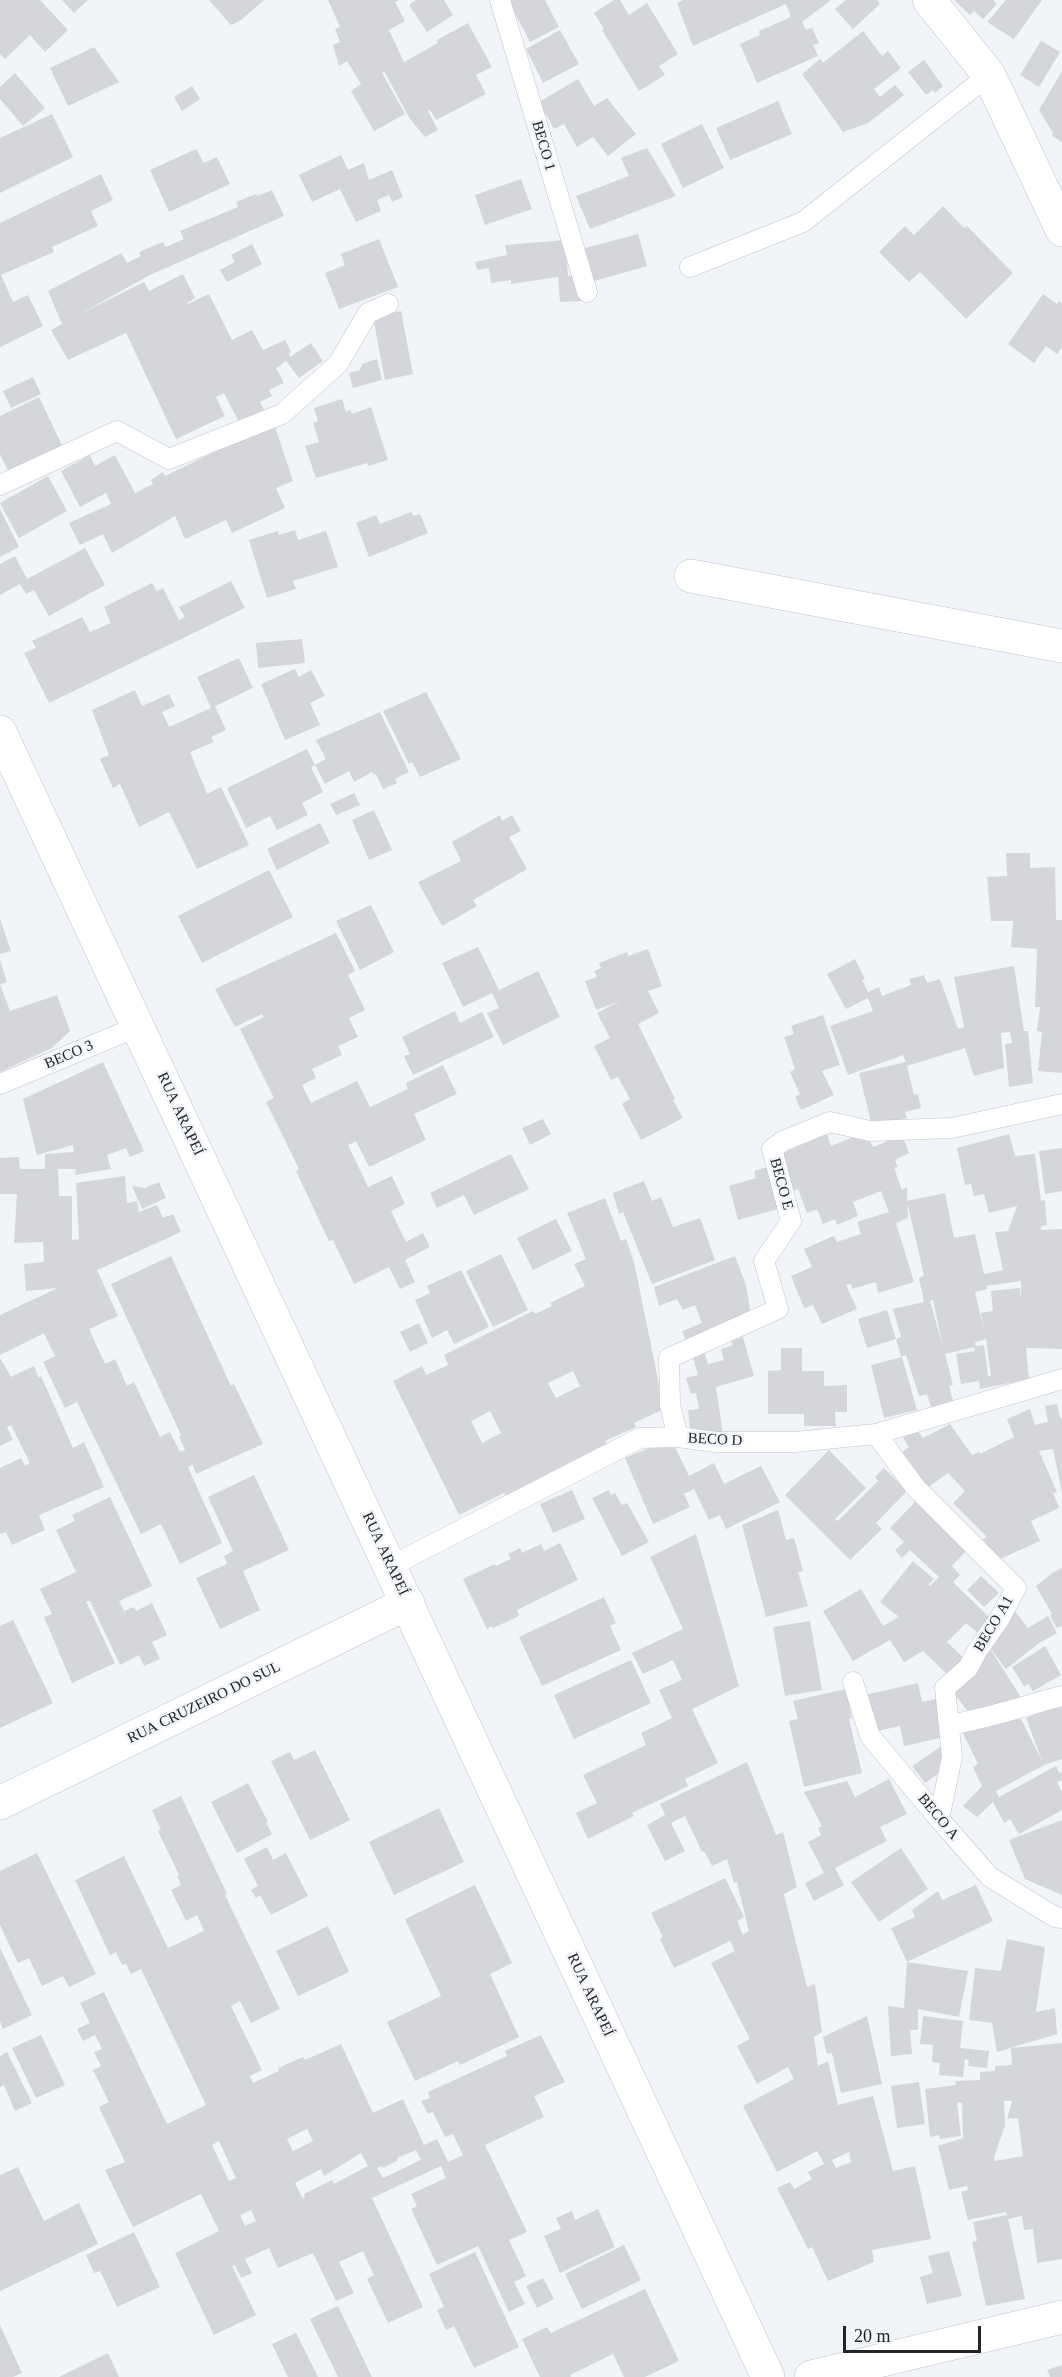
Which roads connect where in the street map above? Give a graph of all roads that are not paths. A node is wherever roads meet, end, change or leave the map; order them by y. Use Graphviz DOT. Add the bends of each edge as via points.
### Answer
graph roads {
  1 [pos="500,0"];
  2 [pos="929,0"];
  3 [pos="989,75"];
  4 [pos="1062,230"];
  5 [pos="690,267"];
  6 [pos="586,292"];
  7 [pos="388,304"];
  8 [pos="0,485"];
  9 [pos="691,576"];
  10 [pos="1062,646"];
  11 [pos="4,752"];
  12 [pos="139,1026"];
  13 [pos="0,1084"];
  14 [pos="1062,1104"];
  15 [pos="1062,1379"];
  16 [pos="876,1434"];
  17 [pos="678,1437"];
  18 [pos="391,1566"];
  19 [pos="408,1603"];
  20 [pos="853,1682"];
  21 [pos="1062,1696"];
  22 [pos="949,1725"];
  23 [pos="0,1803"];
  24 [pos="939,1819"];
  25 [pos="1062,1918"];
  26 [pos="1062,2317"];
  27 [pos="768,2377"];
  28 [pos="811,2377"];
  1 -- 6 [label="lane, BECO 1"];
  2 -- 3 [label="street"];
  3 -- 4 [label="street"];
  3 -- 5 [label="lane" via="803,222"];
  7 -- 8 [label="lane" via="368,313 338,364 282,414 169,459 117,431"];
  9 -- 10 [label="street"];
  11 -- 12 [label="street, RUA ARAPEÍ"];
  12 -- 13 [label="lane, BECO 3"];
  12 -- 18 [label="street, RUA ARAPEÍ"];
  14 -- 17 [label="lane, BECO E" via="952,1128 870,1131 830,1122 772,1149 791,1221 764,1261 778,1309 669,1358 670,1405"];
  15 -- 16 [label="lane, BECO D"];
  16 -- 17 [label="lane, BECO D" via="795,1442 716,1442"];
  16 -- 22 [label="lane, BECO A1" via="916,1488 1016,1588 968,1668 945,1688"];
  17 -- 18 [label="lane, BECO D" via="640,1438"];
  18 -- 19 [label="street, RUA ARAPEÍ"];
  19 -- 23 [label="street, RUA CRUZEIRO DO SUL"];
  19 -- 27 [label="street, RUA ARAPEÍ"];
  20 -- 24 [label="lane, BECO A" via="870,1736"];
  21 -- 22 [label="lane"];
  22 -- 24 [label="lane, BECO A1" via="952,1757"];
  24 -- 25 [label="lane, BECO A" via="990,1877"];
  26 -- 28 [label="street"];
}
